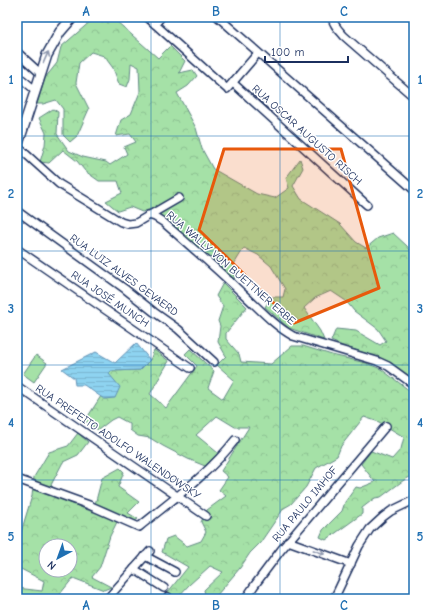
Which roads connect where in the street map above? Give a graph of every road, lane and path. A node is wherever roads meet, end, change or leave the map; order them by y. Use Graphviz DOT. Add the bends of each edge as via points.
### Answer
graph roads {
  1 [pos="73,17"];
  2 [pos="147,17"];
  3 [pos="162,17"];
  4 [pos="218,17"];
  5 [pos="332,17"];
  6 [pos="155,24"];
  7 [pos="17,52"];
  8 [pos="258,53"];
  9 [pos="40,74"];
  10 [pos="17,75"];
  11 [pos="233,83"];
  12 [pos="35,90"];
  13 [pos="414,97"];
  14 [pos="18,141"];
  15 [pos="414,190"];
  16 [pos="179,198"];
  17 [pos="367,205"];
  18 [pos="17,211"];
  19 [pos="148,215"];
  20 [pos="17,249"];
  21 [pos="214,362"];
  22 [pos="190,368"];
  23 [pos="410,382"];
  24 [pos="17,386"];
  25 [pos="386,426"];
  26 [pos="235,440"];
  27 [pos="17,480"];
  28 [pos="177,496"];
  29 [pos="414,500"];
  30 [pos="206,516"];
  31 [pos="288,541"];
  32 [pos="351,564"];
  33 [pos="134,569"];
  34 [pos="175,572"];
  35 [pos="164,588"];
  36 [pos="107,599"];
  37 [pos="246,599"];
  38 [pos="334,599"];
  9 -- 1 [label="main road, one-way" via="52,45"];
  2 -- 6 [label="street"];
  3 -- 6 [label="street"];
  4 -- 8 [label="street"];
  5 -- 13 [label="street" via="344,36"];
  6 -- 11 [label="street" via="227,89"];
  7 -- 9 [label="street"];
  8 -- 11 [label="street"];
  8 -- 15 [label="street"];
  9 -- 12 [label="main road"];
  10 -- 12 [label="street"];
  11 -- 17 [label="street, RUA OSCAR AUGUSTO RISCH"];
  12 -- 14 [label="main road"];
  14 -- 19 [label="street" via="59,184 121,222 136,223"];
  16 -- 19 [label="street"];
  18 -- 21 [label="street, RUA LUIZ ALVES GEVAERD" via="178,329"];
  19 -- 23 [label="street, RUA WALLY VON BUETTNER ERBE" via="163,222 286,332 377,361"];
  20 -- 22 [label="street, RUA JOSÉ MUNCH"];
  24 -- 28 [label="street, RUA PREFEITO ADOLFO WALENDOWSKY"];
  25 -- 31 [label="street, RUA PAULO IMHOF"];
  26 -- 28 [label="street" via="218,461"];
  27 -- 28 [label="street" via="89,505 138,527"];
  28 -- 30 [label="street, RUA PREFEITO ADOLFO WALENDOWSKY"];
  29 -- 32 [label="street" via="391,511 375,524 364,537"];
  31 -- 32 [label="street, one-way"];
  31 -- 37 [label="street, RUA PAULO IMHOF"];
  32 -- 38 [label="street"];
  33 -- 34 [label="street" via="148,554"];
  33 -- 35 [label="street"];
  33 -- 36 [label="street"];
}
